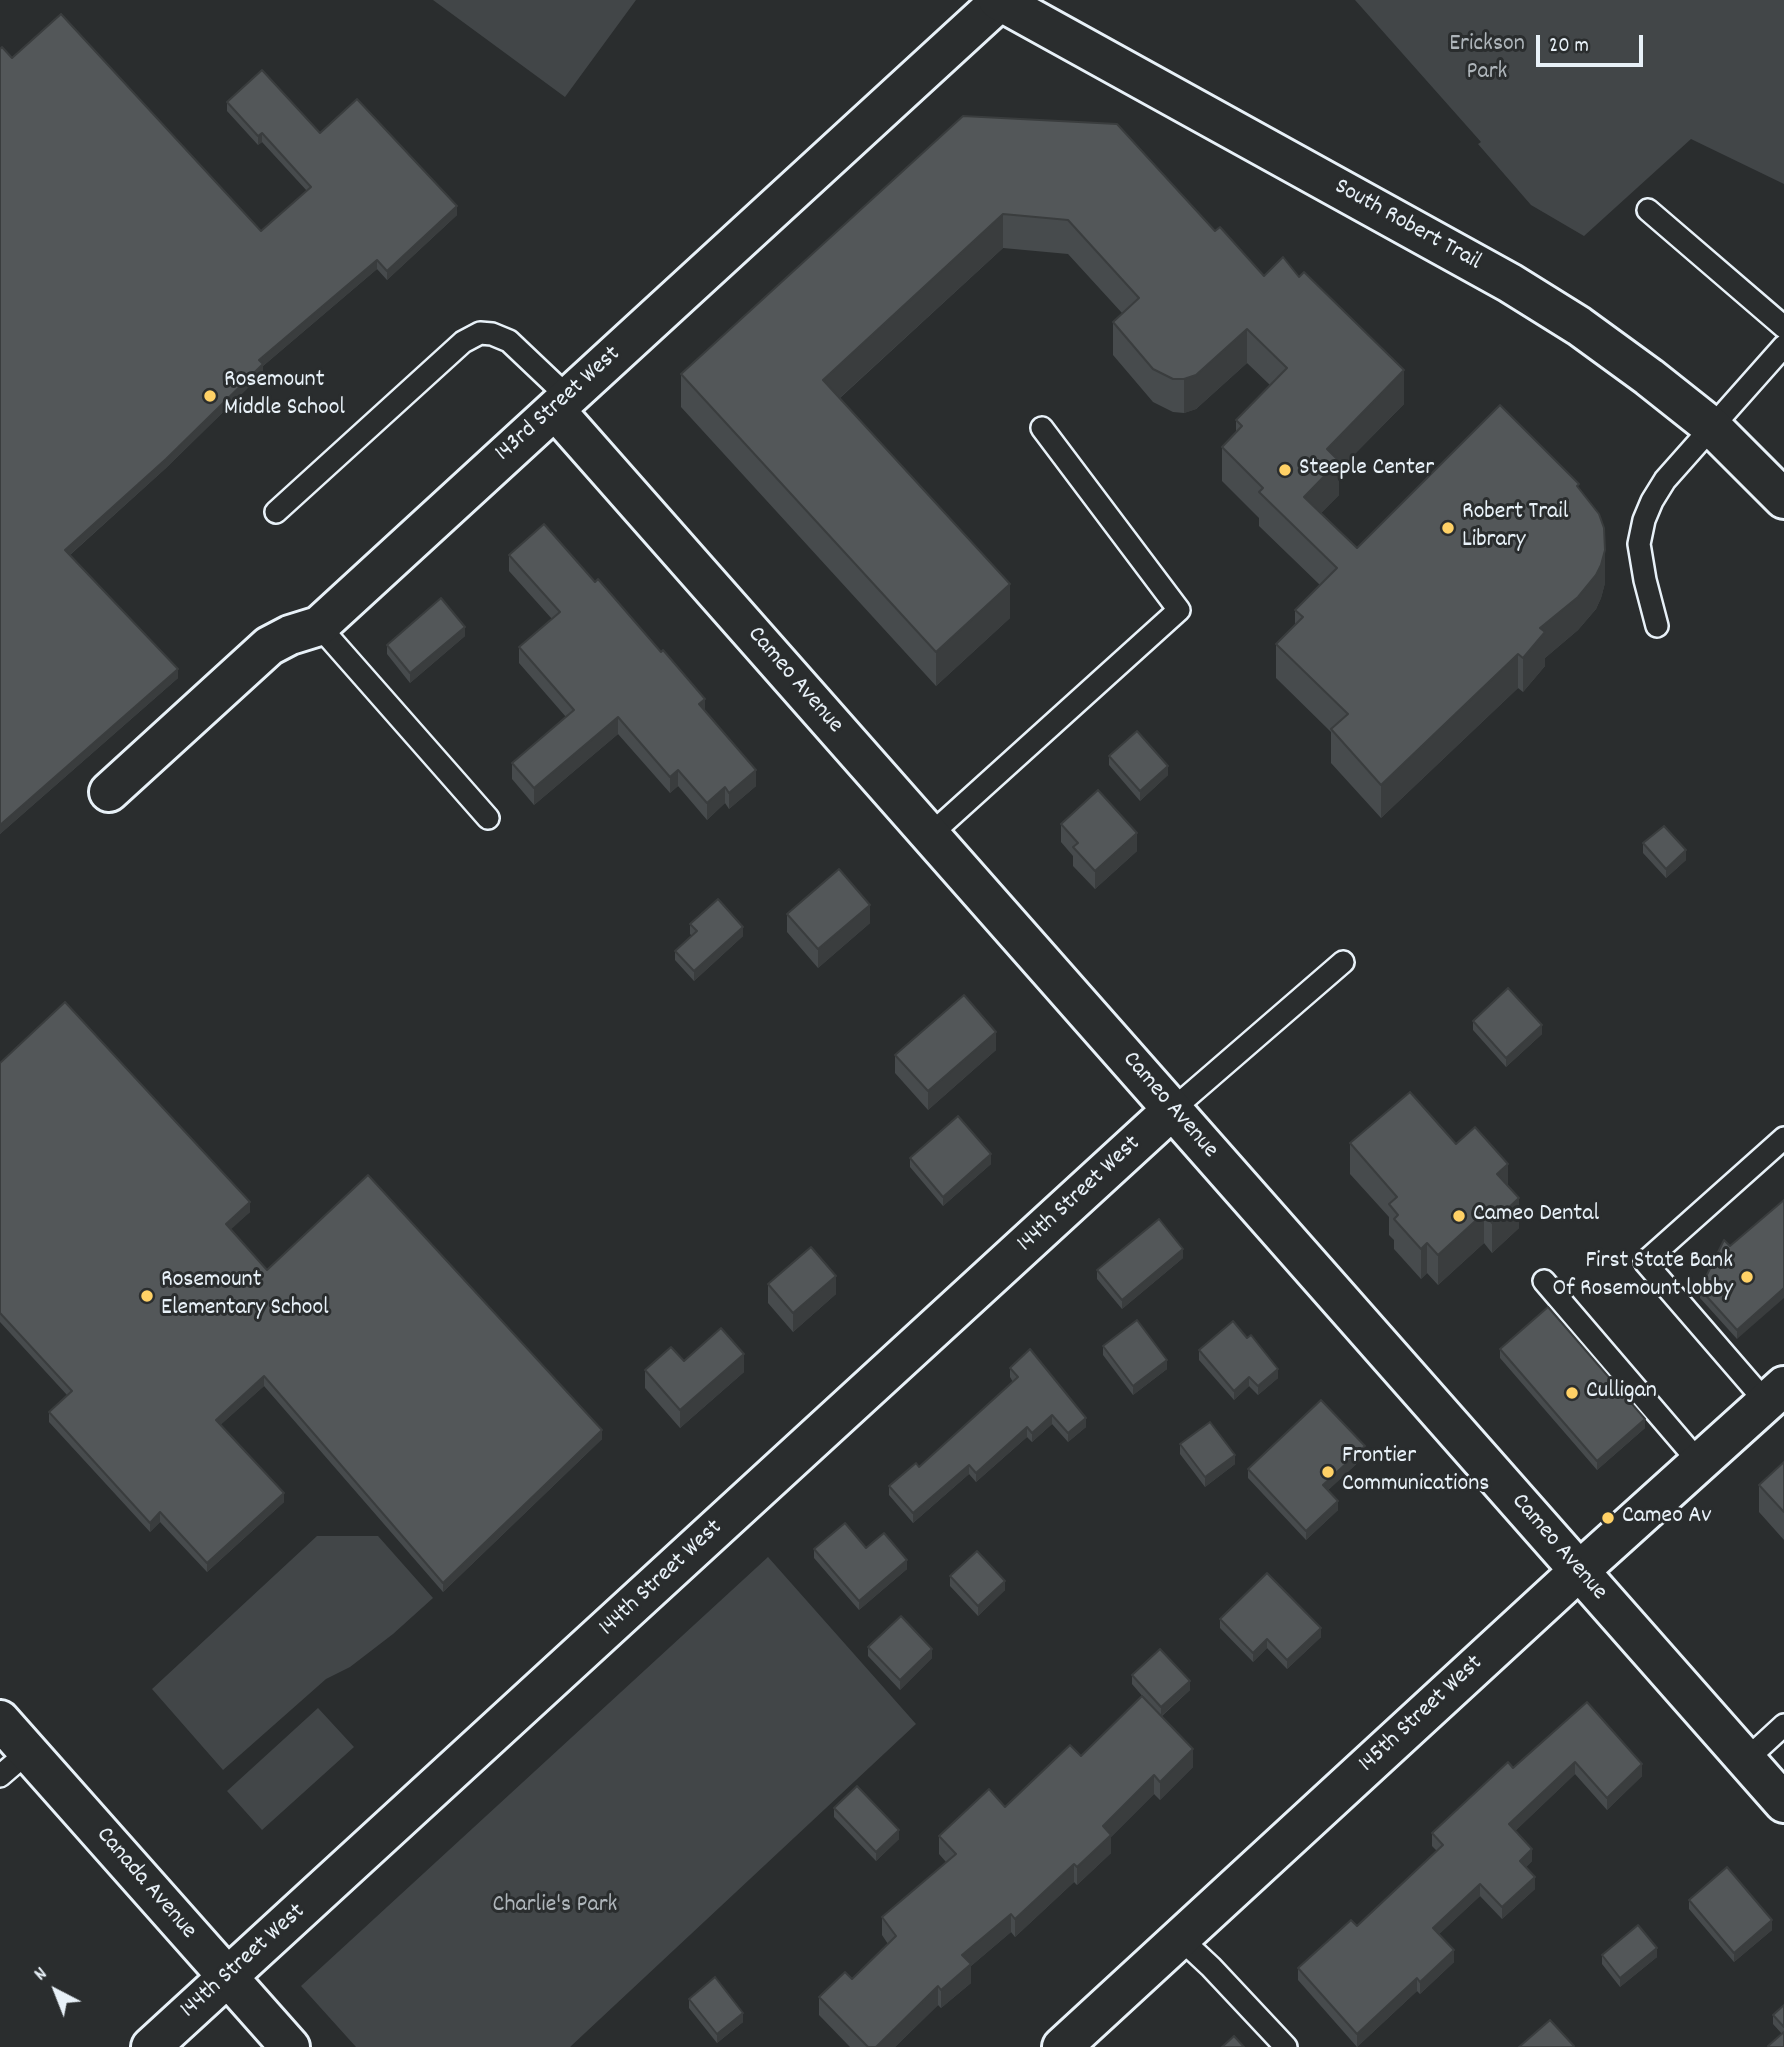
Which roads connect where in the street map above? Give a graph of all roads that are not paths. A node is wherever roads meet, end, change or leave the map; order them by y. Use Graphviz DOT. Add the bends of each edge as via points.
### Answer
graph roads {
  1 [pos="999,1"];
  2 [pos="1648,210"];
  3 [pos="1784,327"];
  4 [pos="1784,346"];
  5 [pos="561,403"];
  6 [pos="1712,427"];
  7 [pos="1042,428"];
  8 [pos="1784,499"];
  9 [pos="276,512"];
  10 [pos="319,626"];
  11 [pos="1657,626"];
  12 [pos="109,792"];
  13 [pos="488,818"];
  14 [pos="930,835"];
  15 [pos="1343,961"];
  16 [pos="1172,1110"];
  17 [pos="1784,1138"];
  18 [pos="1544,1281"];
  19 [pos="1775,1394"];
  20 [pos="1699,1462"];
  21 [pos="1579,1571"];
  22 [pos="0,1720"];
  23 [pos="1784,1725"];
  24 [pos="28,1752"];
  25 [pos="1746,1760"];
  26 [pos="0,1776"];
  27 [pos="1780,1790"];
  28 [pos="1180,1938"];
  29 [pos="228,1978"];
  30 [pos="151,2047"];
  31 [pos="290,2047"];
  32 [pos="1062,2047"];
  33 [pos="1286,2047"];
  1 -- 5 [label="street, 143rd Street West"];
  1 -- 6 [label="street, South Robert Trail" via="1510,283 1639,369"];
  2 -- 3 [label="lane"];
  4 -- 6 [label="lane"];
  5 -- 9 [label="lane" via="509,341 480,333 463,342"];
  5 -- 10 [label="street, 143rd Street West"];
  5 -- 14 [label="street, Cameo Avenue"];
  6 -- 8 [label="street, South Robert Trail"];
  6 -- 11 [label="lane" via="1665,480 1644,520 1639,544"];
  7 -- 14 [label="lane" via="1178,610"];
  10 -- 12 [label="street, 143rd Street West" via="269,646"];
  10 -- 13 [label="lane"];
  14 -- 16 [label="street, Cameo Avenue"];
  15 -- 16 [label="lane"];
  16 -- 21 [label="street, Cameo Avenue"];
  16 -- 29 [label="street, 144th Street West"];
  17 -- 19 [label="lane" via="1645,1262"];
  18 -- 20 [label="lane"];
  19 -- 20 [label="street, 145th Street West"];
  20 -- 21 [label="street, 145th Street West"];
  21 -- 25 [label="street, Cameo Avenue"];
  21 -- 28 [label="street, 145th Street West"];
  22 -- 24 [label="street, Canada Avenue"];
  23 -- 25 [label="lane"];
  24 -- 26 [label="lane"];
  24 -- 29 [label="street, Canada Avenue"];
  25 -- 27 [label="street, Cameo Avenue"];
  28 -- 32 [label="street, 145th Street West"];
  28 -- 33 [label="lane"];
  29 -- 30 [label="street, 144th Street West"];
  29 -- 31 [label="street, Canada Avenue"];
}
